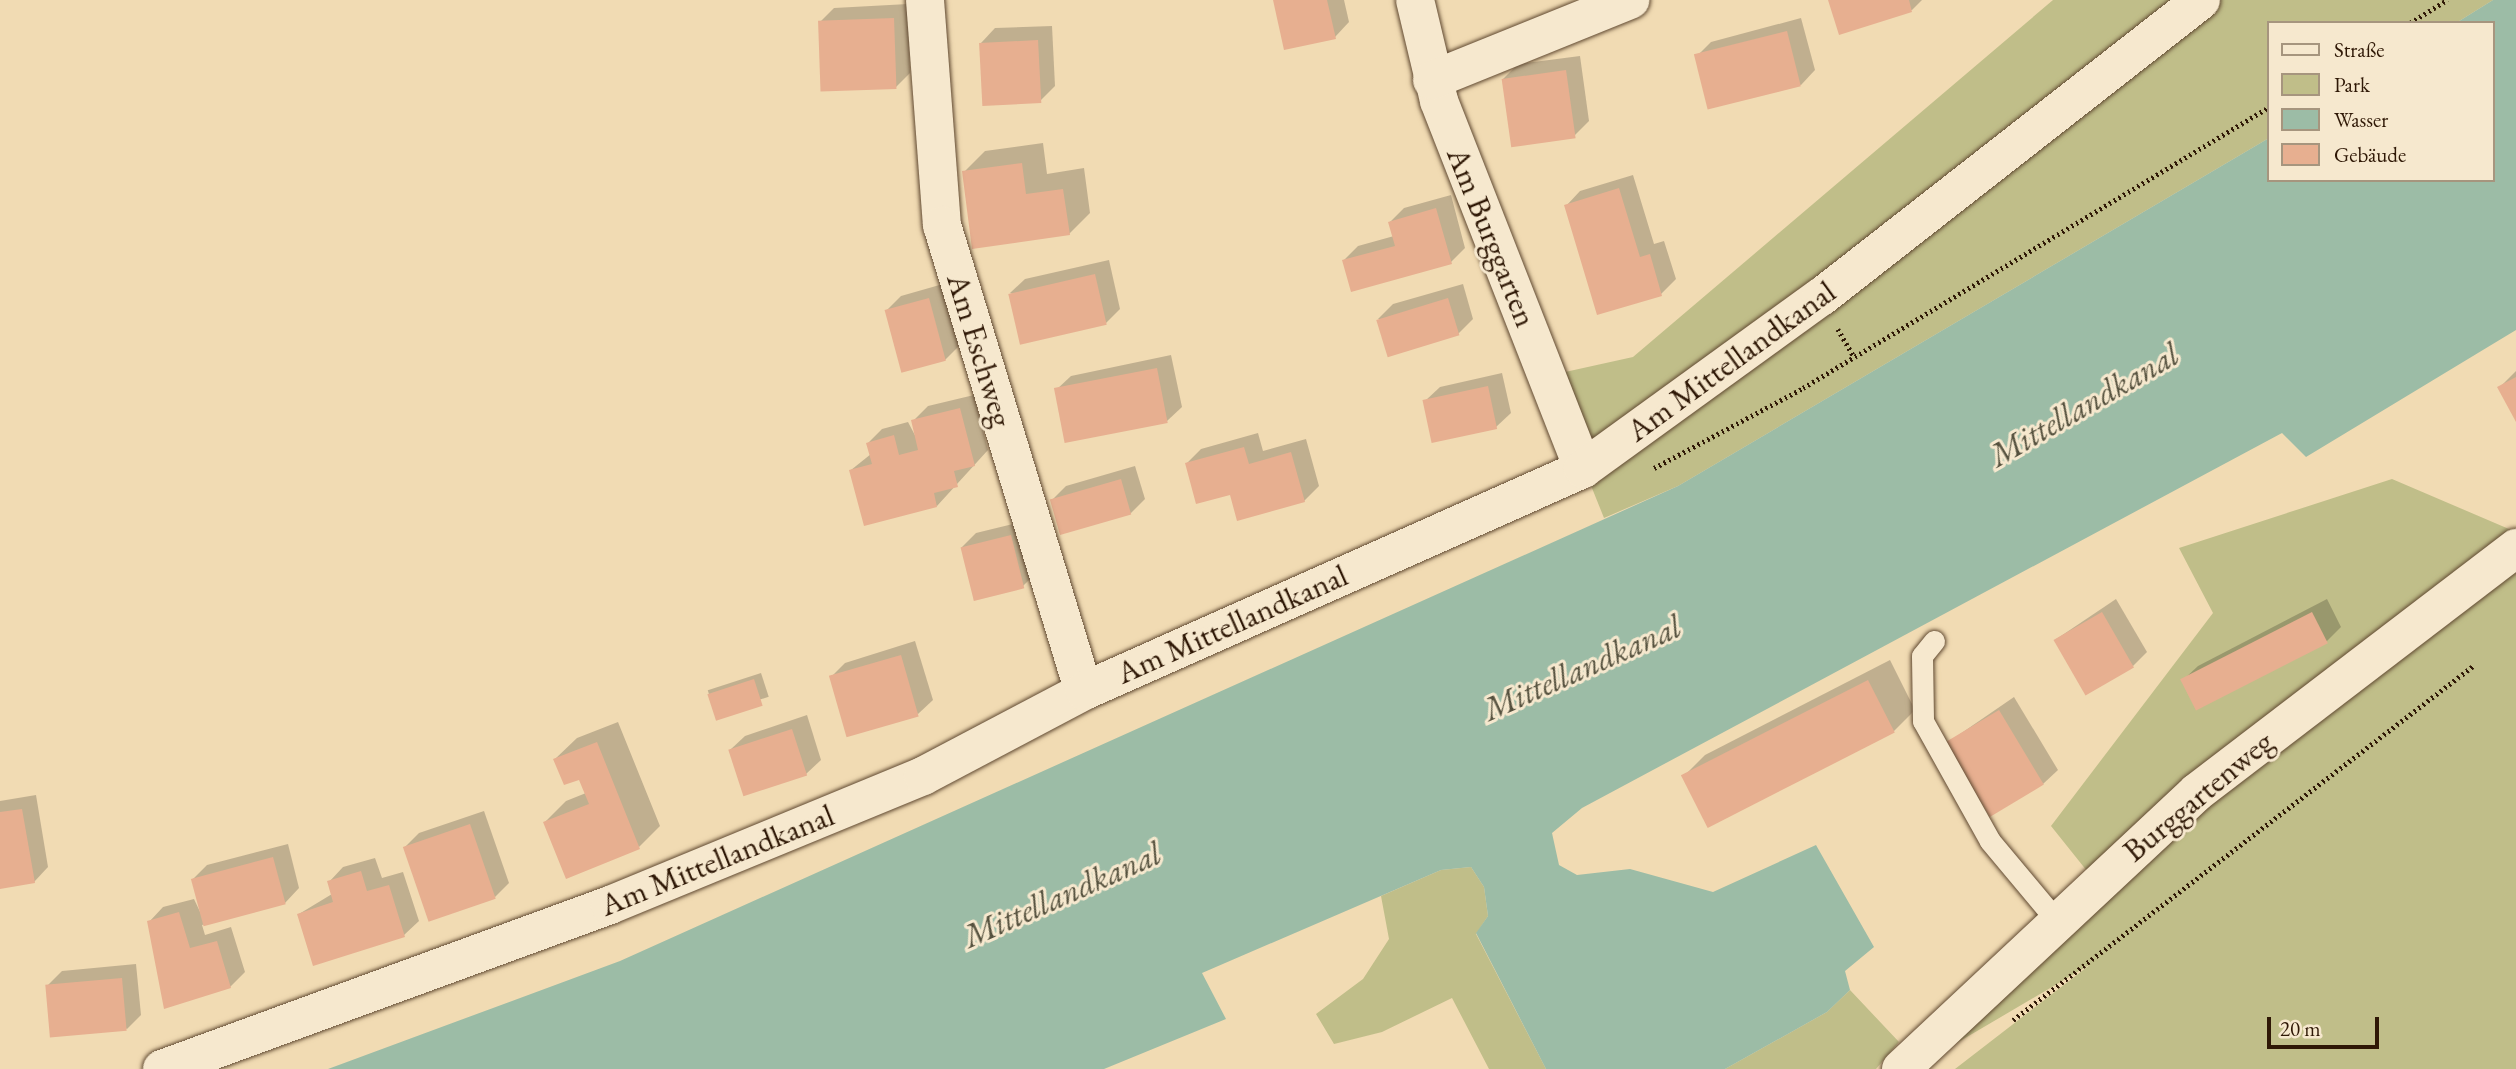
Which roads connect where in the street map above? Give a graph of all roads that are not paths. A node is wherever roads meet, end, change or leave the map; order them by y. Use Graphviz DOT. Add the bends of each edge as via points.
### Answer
graph roads {
  1 [pos="925,0"];
  2 [pos="1415,0"];
  3 [pos="1630,0"];
  4 [pos="2201,0"];
  5 [pos="1432,80"];
  6 [pos="1583,469"];
  7 [pos="2516,548"];
  8 [pos="1934,641"];
  9 [pos="1084,691"];
  10 [pos="2056,920"];
  11 [pos="162,1069"];
  12 [pos="1900,1069"];
  1 -- 9 [label="street, Am Eschweg" via="942,225"];
  2 -- 5 [label="street, Am Burggarten"];
  3 -- 5 [label="street"];
  4 -- 6 [label="street, Am Mittellandkanal" via="1821,297"];
  5 -- 6 [label="street, Am Burggarten"];
  6 -- 9 [label="street, Am Mittellandkanal"];
  7 -- 10 [label="street, Burggartenweg" via="2207,783"];
  8 -- 10 [label="lane" via="1922,656 1923,721 1984,832"];
  9 -- 11 [label="street, Am Mittellandkanal" via="923,776 610,905"];
  10 -- 12 [label="street, Burggartenweg"];
}
